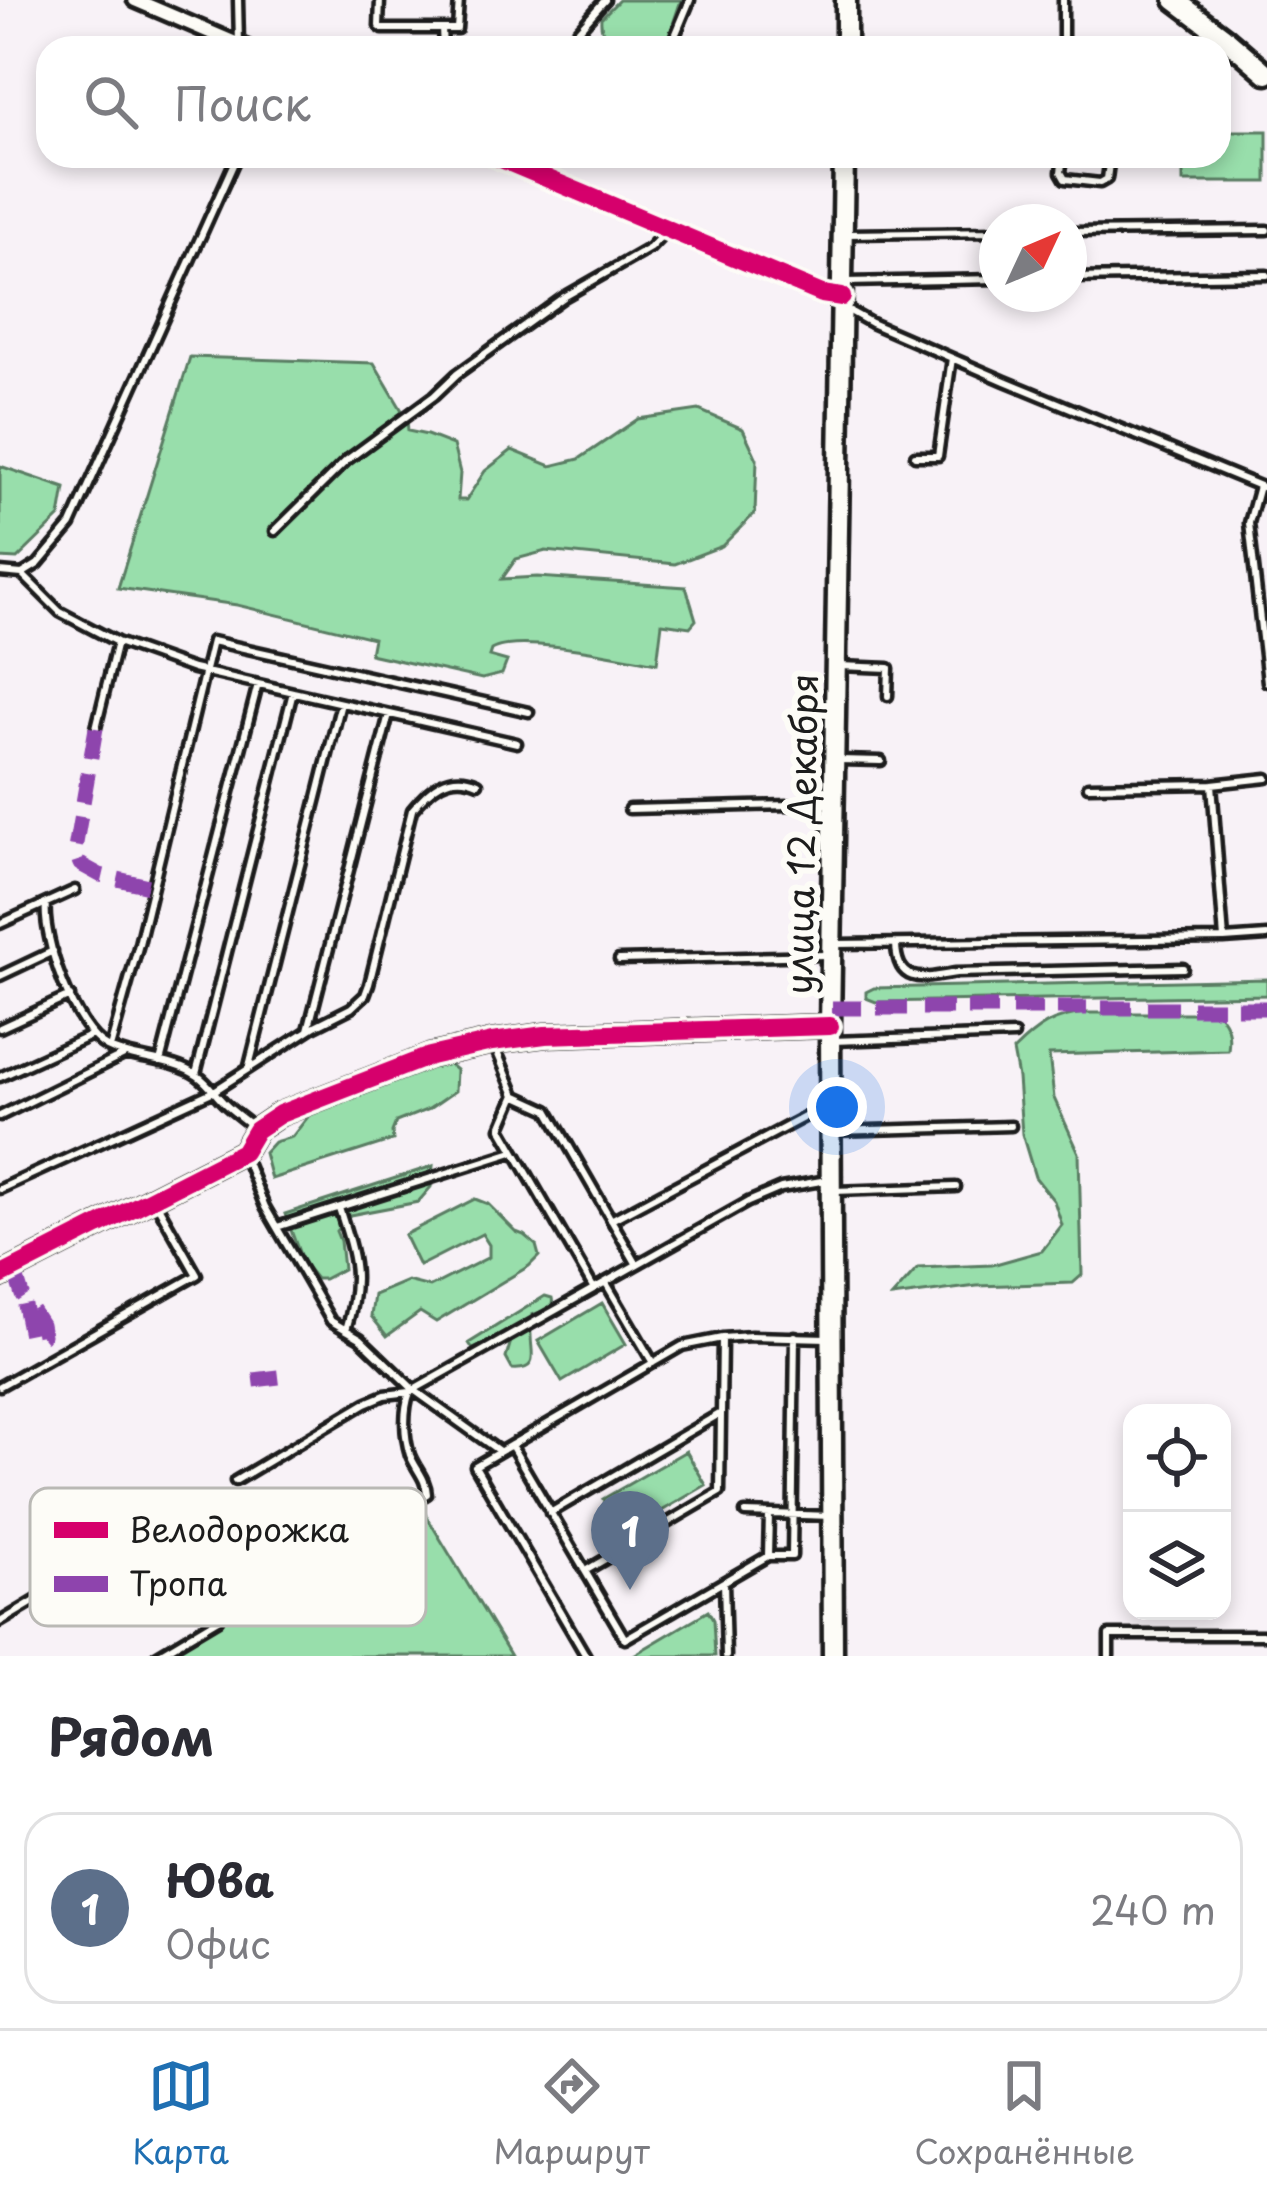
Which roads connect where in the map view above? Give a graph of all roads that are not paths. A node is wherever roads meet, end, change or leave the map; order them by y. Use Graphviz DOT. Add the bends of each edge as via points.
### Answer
graph roads {
  1 [pos="135,0"];
  2 [pos="238,0"];
  3 [pos="380,0"];
  4 [pos="459,0"];
  5 [pos="605,0"];
  6 [pos="690,0"];
  7 [pos="846,0"];
  8 [pos="1064,0"];
  9 [pos="1175,0"];
  10 [pos="442,29"];
  11 [pos="206,36"];
  12 [pos="242,36"];
  13 [pos="442,36"];
  14 [pos="574,36"];
  15 [pos="675,36"];
  16 [pos="846,36"];
  17 [pos="1063,36"];
  18 [pos="1220,36"];
  19 [pos="1231,45"];
  20 [pos="1267,74"];
  21 [pos="232,168"];
  22 [pos="523,168"];
  23 [pos="844,168"];
  24 [pos="1062,168"];
  25 [pos="1108,168"];
  26 [pos="668,228"];
  27 [pos="1267,230"];
  28 [pos="979,232"];
  29 [pos="1087,232"];
  30 [pos="844,234"];
  31 [pos="1267,275"];
  32 [pos="1087,278"];
  33 [pos="979,281"];
  34 [pos="842,296"];
  35 [pos="952,358"];
  36 [pos="916,455"];
  37 [pos="1263,487"];
  38 [pos="275,531"];
  39 [pos="0,572"];
  40 [pos="22,574"];
  41 [pos="117,642"];
  42 [pos="1265,661"];
  43 [pos="836,666"];
  44 [pos="205,672"];
  45 [pos="1267,682"];
  46 [pos="258,684"];
  47 [pos="293,692"];
  48 [pos="888,696"];
  49 [pos="340,703"];
  50 [pos="529,712"];
  51 [pos="389,714"];
  52 [pos="96,728"];
  53 [pos="517,742"];
  54 [pos="835,760"];
  55 [pos="881,761"];
  56 [pos="1267,778"];
  57 [pos="478,783"];
  58 [pos="1212,784"];
  59 [pos="1088,787"];
  60 [pos="834,804"];
  61 [pos="629,809"];
  62 [pos="76,890"];
  63 [pos="46,903"];
  64 [pos="0,924"];
  65 [pos="1267,936"];
  66 [pos="1224,939"];
  67 [pos="896,944"];
  68 [pos="832,949"];
  69 [pos="53,951"];
  70 [pos="619,960"];
  71 [pos="1183,968"];
  72 [pos="0,976"];
  73 [pos="70,996"];
  74 [pos="0,1028"];
  75 [pos="308,1030"];
  76 [pos="830,1034"];
  77 [pos="92,1035"];
  78 [pos="1014,1035"];
  79 [pos="492,1042"];
  80 [pos="110,1048"];
  81 [pos="128,1053"];
  82 [pos="160,1062"];
  83 [pos="248,1069"];
  84 [pos="196,1075"];
  85 [pos="0,1077"];
  86 [pos="214,1091"];
  87 [pos="515,1095"];
  88 [pos="830,1103"];
  89 [pos="0,1116"];
  90 [pos="1011,1126"];
  91 [pos="256,1130"];
  92 [pos="831,1132"];
  93 [pos="242,1152"];
  94 [pos="514,1152"];
  95 [pos="831,1186"];
  96 [pos="956,1187"];
  97 [pos="0,1189"];
  98 [pos="154,1198"];
  99 [pos="339,1208"];
  100 [pos="611,1220"];
  101 [pos="277,1228"];
  102 [pos="637,1264"];
  103 [pos="0,1276"];
  104 [pos="606,1282"];
  105 [pos="594,1289"];
  106 [pos="346,1330"];
  107 [pos="795,1336"];
  108 [pos="722,1338"];
  109 [pos="831,1338"];
  110 [pos="653,1363"];
  111 [pos="0,1386"];
  112 [pos="412,1391"];
  113 [pos="722,1413"];
  114 [pos="511,1445"];
  115 [pos="500,1452"];
  116 [pos="235,1481"];
  117 [pos="426,1495"];
  118 [pos="550,1513"];
  119 [pos="745,1513"];
  120 [pos="769,1514"];
  121 [pos="792,1514"];
  122 [pos="832,1516"];
  123 [pos="768,1556"];
  124 [pos="584,1571"];
  125 [pos="724,1582"];
  126 [pos="30,1604"];
  127 [pos="0,1622"];
  128 [pos="205,1626"];
  129 [pos="1267,1635"];
  130 [pos="156,1656"];
  131 [pos="586,1656"];
  132 [pos="725,1656"];
  133 [pos="832,1656"];
  134 [pos="1108,1656"];
  1 -- 11 [label="street"];
  2 -- 12 [label="lane"];
  3 -- 10 [label="lane" via="383,29"];
  4 -- 10 [label="lane" via="458,28"];
  5 -- 14 [label="lane"];
  6 -- 15 [label="lane"];
  7 -- 16 [label="main road"];
  8 -- 17 [label="lane"];
  9 -- 18 [label="main road"];
  10 -- 13 [label="lane"];
  19 -- 20 [label="main road"];
  21 -- 40 [label="lane" via="71,525"];
  22 -- 26 [label="street"];
  23 -- 30 [label="main road, улица 12 Декабря"];
  24 -- 25 [label="lane" via="1065,178 1100,183"];
  26 -- 34 [label="street"];
  26 -- 38 [label="lane" via="650,248 457,374 346,460"];
  27 -- 29 [label="lane"];
  28 -- 30 [label="lane"];
  30 -- 34 [label="main road, улица 12 Декабря"];
  31 -- 32 [label="lane"];
  33 -- 34 [label="lane"];
  34 -- 35 [label="lane" via="871,323"];
  34 -- 43 [label="main road, улица 12 Декабря"];
  35 -- 36 [label="lane" via="938,456"];
  35 -- 37 [label="lane"];
  37 -- 42 [label="lane" via="1249,523"];
  39 -- 40 [label="lane"];
  40 -- 41 [label="lane" via="60,612"];
  41 -- 44 [label="lane"];
  41 -- 52 [label="lane"];
  42 -- 45 [label="lane"];
  43 -- 48 [label="lane" via="889,668"];
  43 -- 54 [label="main road, улица 12 Декабря"];
  44 -- 46 [label="lane"];
  44 -- 50 [label="lane" via="212,641"];
  44 -- 80 [label="lane"];
  46 -- 47 [label="lane"];
  46 -- 82 [label="lane"];
  47 -- 49 [label="lane"];
  47 -- 84 [label="lane"];
  49 -- 51 [label="lane"];
  49 -- 83 [label="lane"];
  51 -- 53 [label="lane"];
  51 -- 75 [label="lane"];
  54 -- 55 [label="lane"];
  54 -- 60 [label="main road, улица 12 Декабря"];
  56 -- 58 [label="lane"];
  57 -- 75 [label="lane" via="447,779 412,810 365,995"];
  58 -- 59 [label="lane"];
  58 -- 66 [label="lane"];
  60 -- 61 [label="lane"];
  60 -- 68 [label="main road, улица 12 Декабря"];
  62 -- 63 [label="lane"];
  63 -- 64 [label="lane"];
  63 -- 69 [label="lane"];
  65 -- 66 [label="lane"];
  66 -- 67 [label="lane"];
  67 -- 68 [label="lane"];
  67 -- 71 [label="lane" via="901,968 920,978"];
  68 -- 70 [label="lane"];
  68 -- 76 [label="main road, улица 12 Декабря"];
  69 -- 72 [label="lane"];
  69 -- 73 [label="lane"];
  73 -- 74 [label="lane"];
  73 -- 77 [label="lane"];
  75 -- 83 [label="lane"];
  76 -- 78 [label="lane"];
  76 -- 79 [label="main road"];
  76 -- 88 [label="main road, улица 12 Декабря"];
  77 -- 80 [label="lane"];
  77 -- 85 [label="lane"];
  79 -- 87 [label="lane"];
  79 -- 91 [label="main road" via="357,1083"];
  80 -- 81 [label="lane"];
  81 -- 82 [label="lane"];
  81 -- 89 [label="lane"];
  82 -- 84 [label="lane"];
  83 -- 86 [label="lane"];
  84 -- 86 [label="lane"];
  86 -- 91 [label="lane"];
  86 -- 97 [label="lane"];
  87 -- 94 [label="lane" via="501,1128"];
  87 -- 100 [label="lane" via="548,1110"];
  88 -- 92 [label="main road, улица 12 Декабря"];
  88 -- 100 [label="lane"];
  90 -- 92 [label="lane"];
  91 -- 93 [label="main road"];
  92 -- 95 [label="main road, улица 12 Декабря"];
  93 -- 98 [label="main road"];
  93 -- 101 [label="lane"];
  94 -- 99 [label="lane"];
  94 -- 105 [label="lane"];
  95 -- 96 [label="lane"];
  95 -- 102 [label="lane" via="781,1188"];
  95 -- 109 [label="main road, улица 12 Декабря"];
  98 -- 103 [label="main road"];
  98 -- 111 [label="lane" via="197,1275"];
  99 -- 101 [label="lane"];
  99 -- 106 [label="lane" via="357,1280"];
  100 -- 102 [label="lane"];
  101 -- 106 [label="lane" via="331,1321"];
  102 -- 104 [label="lane"];
  104 -- 105 [label="lane"];
  104 -- 110 [label="lane"];
  105 -- 112 [label="lane"];
  106 -- 112 [label="lane"];
  107 -- 108 [label="lane"];
  107 -- 109 [label="lane"];
  107 -- 121 [label="lane"];
  108 -- 110 [label="lane" via="682,1346"];
  108 -- 113 [label="lane"];
  109 -- 122 [label="main road, улица 12 Декабря"];
  110 -- 114 [label="lane"];
  112 -- 115 [label="lane"];
  112 -- 116 [label="lane" via="366,1403"];
  112 -- 117 [label="lane" via="406,1432"];
  113 -- 118 [label="lane"];
  113 -- 124 [label="lane" via="720,1492"];
  114 -- 115 [label="lane"];
  114 -- 118 [label="lane"];
  115 -- 131 [label="lane" via="475,1466"];
  118 -- 124 [label="lane"];
  119 -- 120 [label="lane"];
  120 -- 121 [label="lane"];
  120 -- 123 [label="lane"];
  121 -- 122 [label="lane"];
  121 -- 123 [label="lane" via="792,1556"];
  122 -- 133 [label="main road, улица 12 Декабря"];
  123 -- 125 [label="lane"];
  124 -- 125 [label="lane" via="625,1640"];
  125 -- 132 [label="lane"];
  126 -- 127 [label="lane"];
  128 -- 130 [label="lane"];
  129 -- 134 [label="lane" via="1109,1635"];
}
